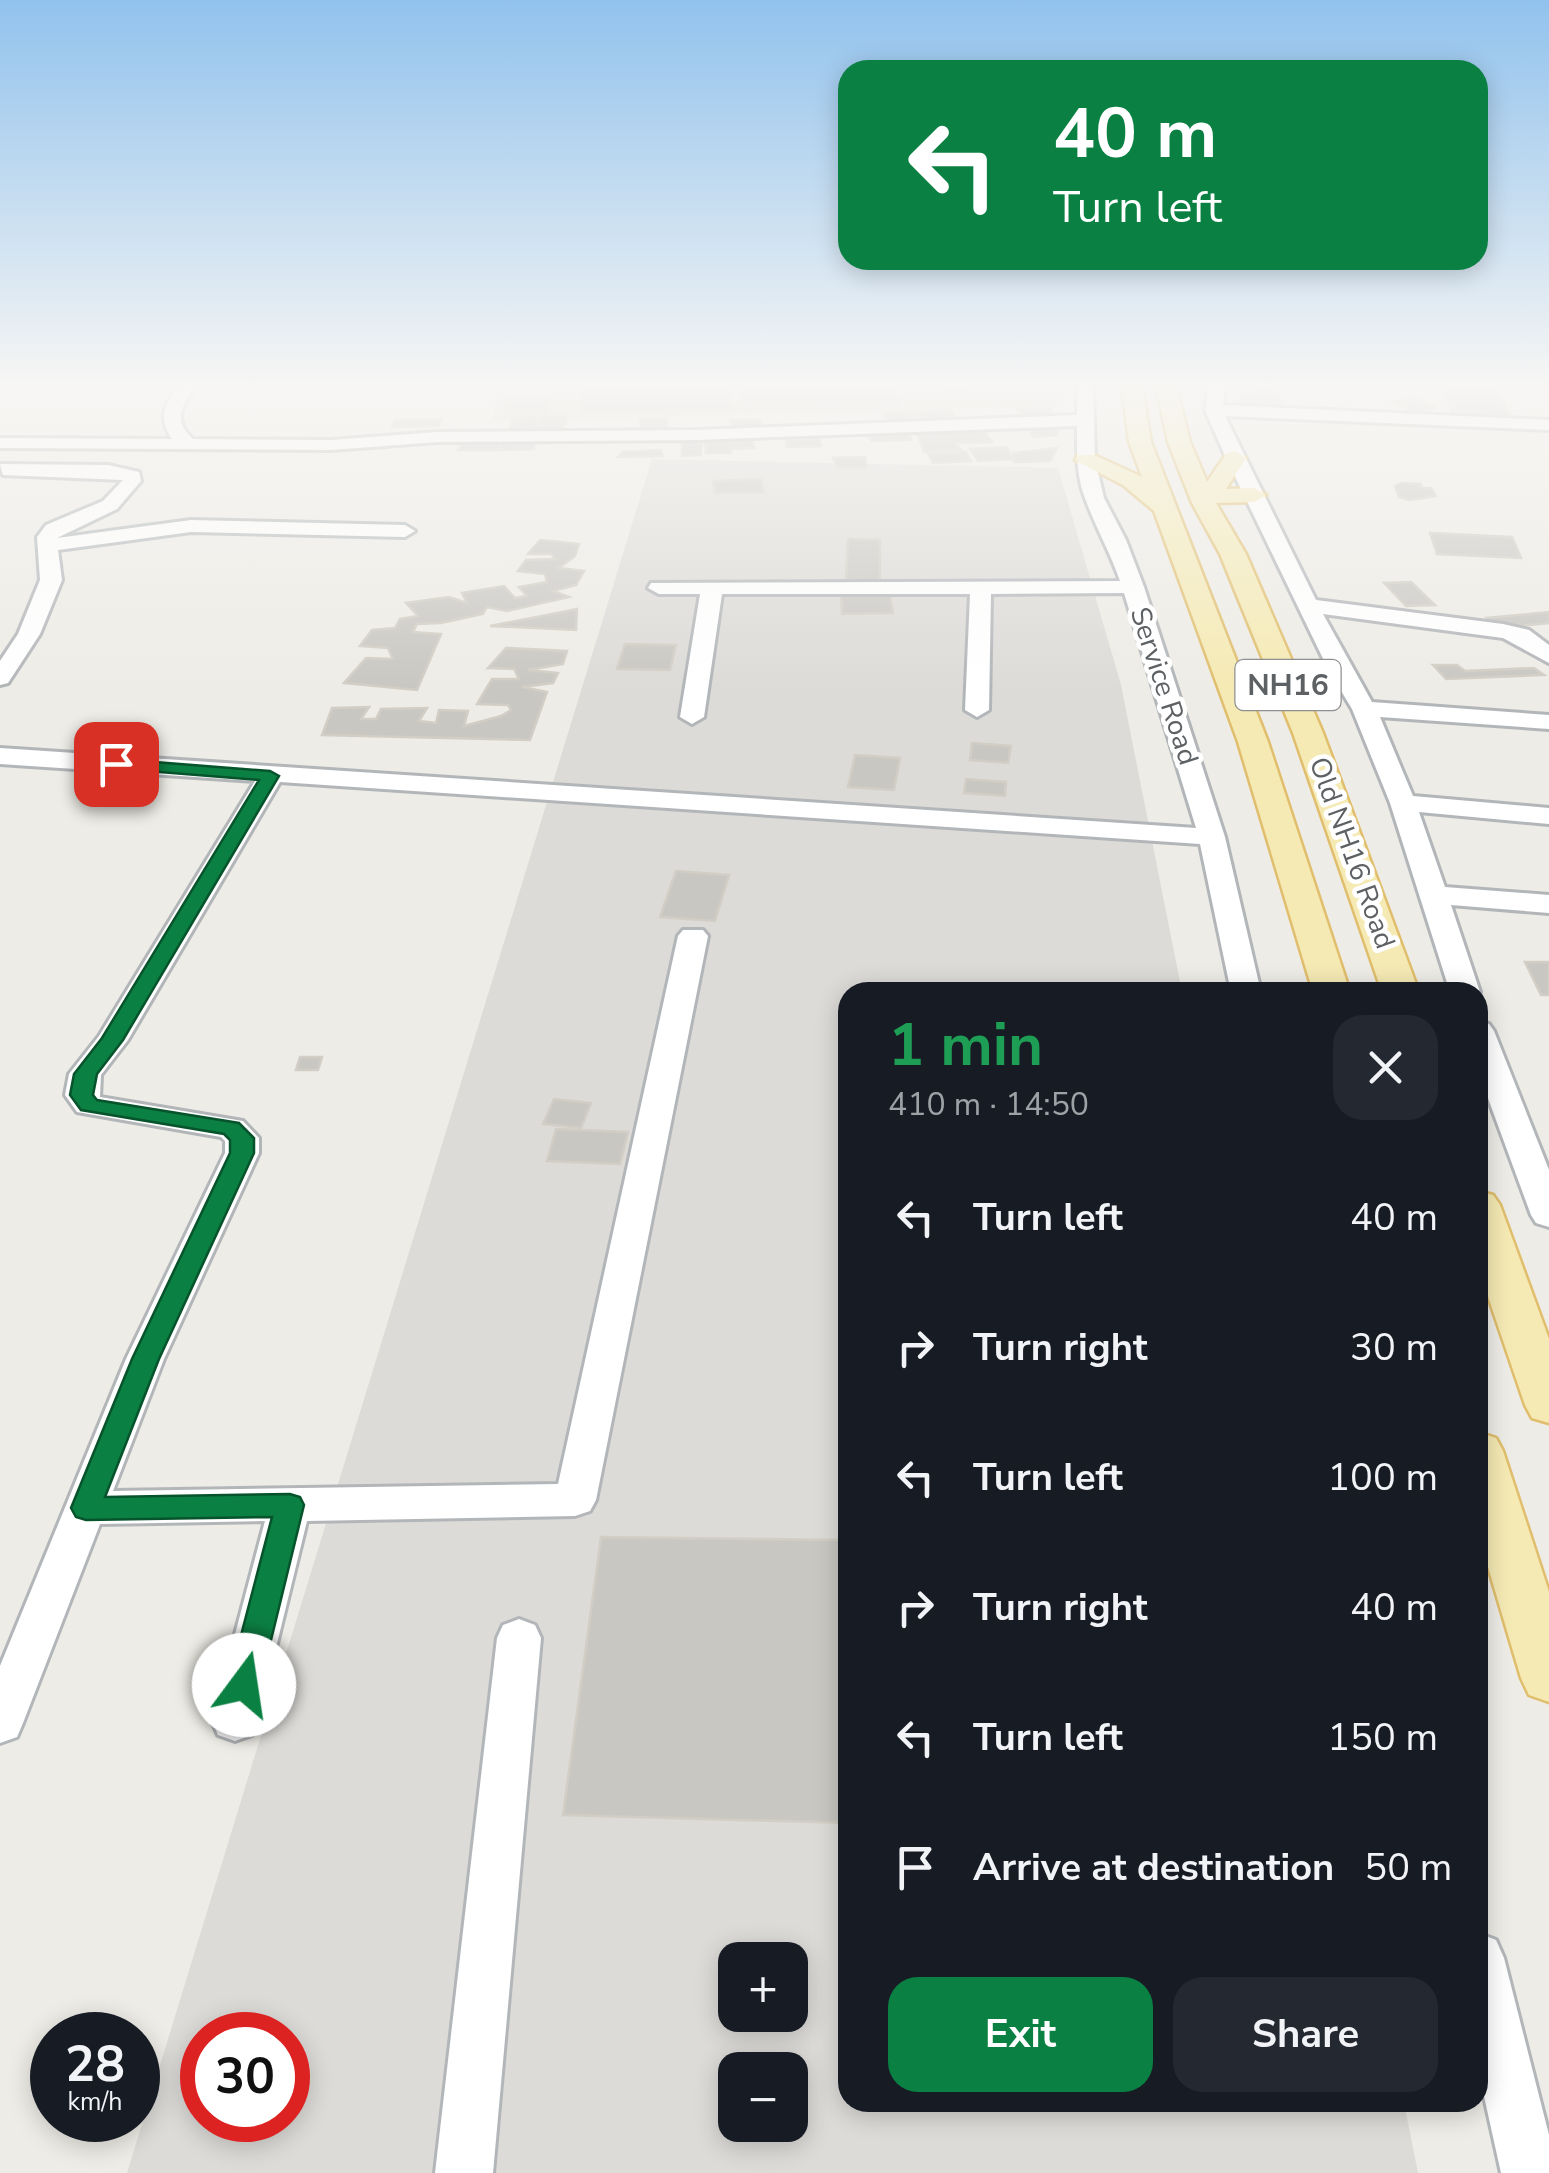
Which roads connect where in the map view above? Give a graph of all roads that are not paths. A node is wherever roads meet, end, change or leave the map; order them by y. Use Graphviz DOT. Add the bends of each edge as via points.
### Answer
graph roads {
  1 [pos="130,483"];
  2 [pos="1091,483"];
  3 [pos="1135,483"];
  4 [pos="1151,483"];
  5 [pos="1198,483"];
  6 [pos="1217,483"];
  7 [pos="1247,483"];
  8 [pos="1254,496"];
  9 [pos="1094,498"];
  10 [pos="1206,500"];
  11 [pos="1156,501"];
  12 [pos="405,531"];
  13 [pos="47,546"];
  14 [pos="981,587"];
  15 [pos="658,588"];
  16 [pos="712,588"];
  17 [pos="1133,588"];
  18 [pos="1308,605"];
  19 [pos="1549,656"];
  20 [pos="0,678"];
  21 [pos="1364,709"];
  22 [pos="977,710"];
  23 [pos="692,717"];
  24 [pos="1549,722"];
  25 [pos="0,756"];
  26 [pos="270,776"];
  27 [pos="1402,803"];
  28 [pos="1549,816"];
  29 [pos="1212,837"];
  30 [pos="1436,895"];
  31 [pos="1549,904"];
  32 [pos="693,936"];
  33 [pos="1244,982"];
  34 [pos="1329,982"];
  35 [pos="1397,982"];
  36 [pos="1462,982"];
  37 [pos="1488,1057"];
  38 [pos="1549,1214"];
  39 [pos="1488,1233"];
  40 [pos="1549,1405"];
  41 [pos="1488,1482"];
  42 [pos="290,1505"];
  43 [pos="86,1508"];
  44 [pos="520,1638"];
  45 [pos="1549,1678"];
  46 [pos="235,1721"];
  47 [pos="0,1723"];
  48 [pos="1488,1999"];
  49 [pos="464,2173"];
  50 [pos="1530,2173"];
  1 -- 13 [label="street" via="110,505 53,529"];
  2 -- 9 [label="street, Service Road"];
  3 -- 11 [label="main road"];
  4 -- 11 [label="main road, Old NH16 Road"];
  5 -- 10 [label="main road, Old NH16 Road / NH16"];
  6 -- 10 [label="main road"];
  7 -- 8 [label="street"];
  8 -- 10 [label="main road"];
  8 -- 18 [label="street"];
  9 -- 11 [label="main road"];
  9 -- 17 [label="street, Service Road"];
  10 -- 35 [label="main road, Old NH16 Road / NH16" via="1308,733"];
  11 -- 34 [label="main road, Old NH16 Road" via="1253,742"];
  12 -- 13 [label="street" via="191,526"];
  13 -- 20 [label="street" via="50,580 29,634"];
  14 -- 16 [label="street"];
  14 -- 17 [label="street"];
  14 -- 22 [label="street"];
  15 -- 16 [label="street"];
  16 -- 23 [label="street"];
  17 -- 29 [label="street, Service Road"];
  18 -- 19 [label="street" via="1503,630"];
  18 -- 21 [label="street"];
  21 -- 24 [label="street"];
  21 -- 27 [label="street"];
  25 -- 26 [label="street"];
  26 -- 29 [label="street"];
  26 -- 43 [label="street" via="86,1074 81,1095 90,1106 231,1128 242,1138 242,1153 146,1359"];
  27 -- 28 [label="street"];
  27 -- 30 [label="street"];
  29 -- 33 [label="street, Service Road"];
  30 -- 31 [label="street"];
  30 -- 36 [label="street"];
  32 -- 42 [label="street" via="575,1500"];
  37 -- 38 [label="street"];
  39 -- 40 [label="main road"];
  41 -- 45 [label="main road"];
  42 -- 43 [label="street"];
  42 -- 46 [label="street"];
  43 -- 47 [label="street"];
  44 -- 49 [label="street"];
  48 -- 50 [label="street"];
}
